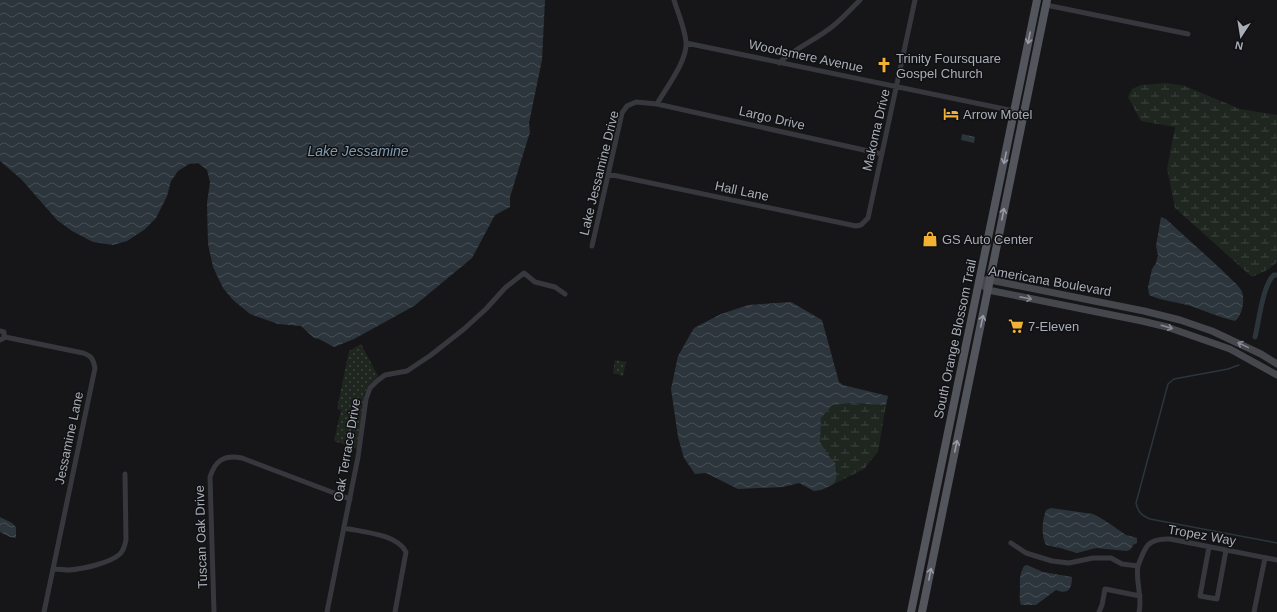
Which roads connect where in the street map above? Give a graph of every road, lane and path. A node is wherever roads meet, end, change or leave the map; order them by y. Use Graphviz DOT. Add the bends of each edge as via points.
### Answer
graph roads {
  1 [pos="674,0"];
  2 [pos="860,0"];
  3 [pos="915,0"];
  4 [pos="1037,0"];
  5 [pos="1045,2"];
  6 [pos="1034,12"];
  7 [pos="1041,28"];
  8 [pos="1188,34"];
  9 [pos="686,43"];
  10 [pos="779,62"];
  11 [pos="897,86"];
  12 [pos="656,104"];
  13 [pos="1014,111"];
  14 [pos="882,154"];
  15 [pos="608,174"];
  16 [pos="868,218"];
  17 [pos="592,246"];
  18 [pos="990,280"];
  19 [pos="979,281"];
  20 [pos="988,290"];
  21 [pos="565,294"];
  22 [pos="1079,298"];
  23 [pos="1077,308"];
  24 [pos="1144,311"];
  25 [pos="1142,321"];
  26 [pos="0,331"];
  27 [pos="2,338"];
  28 [pos="1277,364"];
  29 [pos="1277,375"];
  30 [pos="125,474"];
  31 [pos="350,499"];
  32 [pos="933,508"];
  33 [pos="344,528"];
  34 [pos="939,529"];
  35 [pos="1011,543"];
  36 [pos="1209,547"];
  37 [pos="1226,550"];
  38 [pos="1265,558"];
  39 [pos="1277,560"];
  40 [pos="1138,566"];
  41 [pos="54,569"];
  42 [pos="1140,596"];
  43 [pos="44,612"];
  44 [pos="214,612"];
  45 [pos="327,612"];
  46 [pos="395,612"];
  47 [pos="912,612"];
  48 [pos="922,612"];
  49 [pos="1098,612"];
  50 [pos="1138,612"];
  51 [pos="1254,612"];
  1 -- 9 [label="street"];
  2 -- 10 [label="street" via="832,27"];
  3 -- 11 [label="street, Makoma Drive"];
  4 -- 6 [label="main road, South Orange Blossom Trail"];
  5 -- 7 [label="main road, South Orange Blossom Trail"];
  5 -- 8 [label="street"];
  6 -- 7 [label="main road" via="1038,16"];
  6 -- 13 [label="main road, South Orange Blossom Trail, one-way"];
  18 -- 7 [label="main road, South Orange Blossom Trail, one-way"];
  9 -- 10 [label="street, Woodsmere Avenue"];
  9 -- 12 [label="street" via="682,61"];
  10 -- 11 [label="street, Woodsmere Avenue"];
  11 -- 13 [label="street, Woodsmere Avenue"];
  11 -- 14 [label="street, Makoma Drive"];
  12 -- 14 [label="street, Largo Drive"];
  12 -- 15 [label="street, Lake Jessamine Drive" via="636,102 627,106 622,113"];
  13 -- 19 [label="main road, South Orange Blossom Trail, one-way"];
  14 -- 16 [label="street, Makoma Drive"];
  15 -- 16 [label="street, Hall Lane" via="856,226"];
  15 -- 17 [label="street, Lake Jessamine Drive"];
  18 -- 19 [label="main road, Americana Boulevard"];
  18 -- 20 [label="main road, South Orange Blossom Trail"];
  18 -- 22 [label="main road, Americana Boulevard"];
  19 -- 20 [label="main road, Americana Boulevard"];
  19 -- 32 [label="main road, South Orange Blossom Trail"];
  20 -- 23 [label="main road, Americana Boulevard, one-way"];
  34 -- 20 [label="main road, South Orange Blossom Trail, one-way"];
  21 -- 31 [label="street, Oak Terrace Drive" via="555,287 534,282 524,273 505,288 464,330 431,355 407,371 385,375 377,381 370,388 366,399"];
  22 -- 23 [label="street"];
  22 -- 24 [label="main road, Americana Boulevard"];
  23 -- 25 [label="main road, Americana Boulevard"];
  24 -- 25 [label="street"];
  28 -- 24 [label="main road, Americana Boulevard, one-way" via="1212,331"];
  25 -- 29 [label="main road, Americana Boulevard, one-way" via="1230,349"];
  26 -- 27 [label="street, Jessamine Lane" via="4,332"];
  27 -- 41 [label="street, Jessamine Lane" via="83,353 93,359 95,368"];
  30 -- 41 [label="street" via="126,540 121,553 84,568"];
  31 -- 33 [label="street, Oak Terrace Drive"];
  31 -- 44 [label="street, Tuscan Oak Drive" via="242,458 234,456 219,461 210,477"];
  32 -- 34 [label="main road" via="933,520"];
  32 -- 47 [label="main road, South Orange Blossom Trail"];
  33 -- 45 [label="street, Oak Terrace Drive"];
  33 -- 46 [label="street" via="386,537 403,546 406,552"];
  48 -- 34 [label="main road, South Orange Blossom Trail, one-way"];
  35 -- 40 [label="street" via="1026,553 1052,561 1068,563 1093,558 1111,558 1122,564"];
  36 -- 37 [label="street, Tropez Way"];
  36 -- 37 [label="street" via="1200,596 1217,599"];
  36 -- 40 [label="street, Tropez Way" via="1170,539 1153,541 1145,548"];
  37 -- 38 [label="street, Tropez Way"];
  38 -- 39 [label="street, Tropez Way"];
  38 -- 51 [label="street"];
  40 -- 42 [label="street" via="1136,572"];
  41 -- 43 [label="street, Jessamine Lane"];
  42 -- 49 [label="street" via="1105,590"];
  42 -- 50 [label="street"];
}
